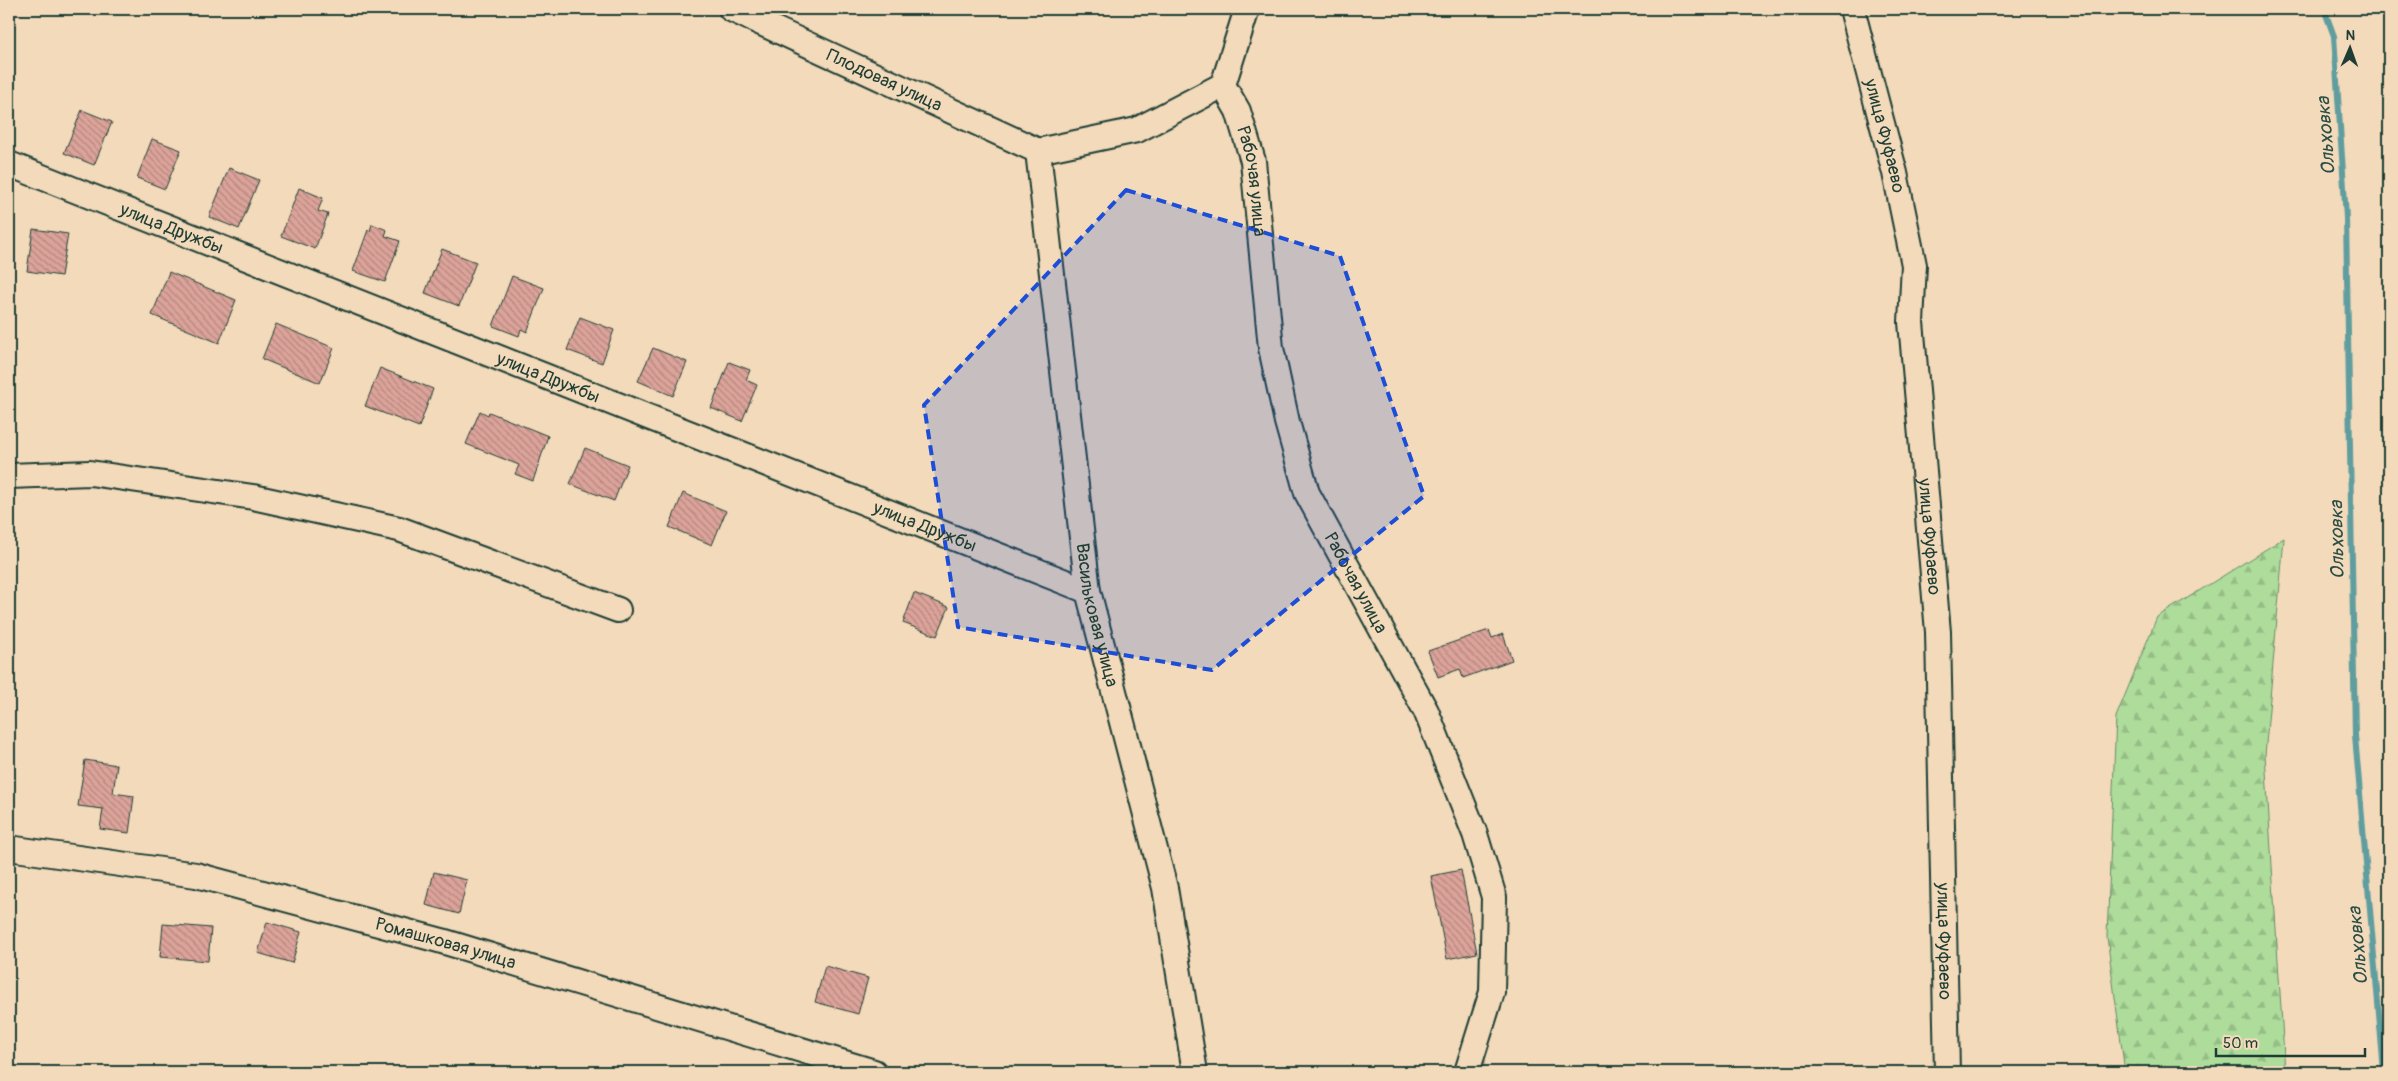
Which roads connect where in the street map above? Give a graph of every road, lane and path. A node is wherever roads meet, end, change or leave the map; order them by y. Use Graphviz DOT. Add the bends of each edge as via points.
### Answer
graph roads {
  1 [pos="731,9"];
  2 [pos="1247,9"];
  3 [pos="1852,9"];
  4 [pos="1223,85"];
  5 [pos="1038,151"];
  6 [pos="9,164"];
  7 [pos="9,476"];
  8 [pos="1088,591"];
  9 [pos="618,610"];
  10 [pos="9,848"];
  11 [pos="874,1072"];
  12 [pos="1195,1072"];
  13 [pos="1467,1072"];
  14 [pos="1947,1072"];
  1 -- 5 [label="street, Плодовая улица"];
  2 -- 4 [label="street"];
  3 -- 14 [label="street, улица Фуфаево" via="1895,173 1914,265 1911,322 1938,632"];
  4 -- 5 [label="street" via="1137,130"];
  4 -- 13 [label="street, Рабочая улица" via="1238,111 1253,161 1271,348 1307,492 1426,711 1474,834 1494,897 1492,992"];
  5 -- 8 [label="street, Васильковая улица"];
  6 -- 8 [label="street, улица Дружбы"];
  7 -- 9 [label="street" via="90,473 253,497 400,529"];
  8 -- 12 [label="street, Васильковая улица" via="1164,888"];
  10 -- 11 [label="street, Ромашковая улица" via="196,875 442,941"];
}
